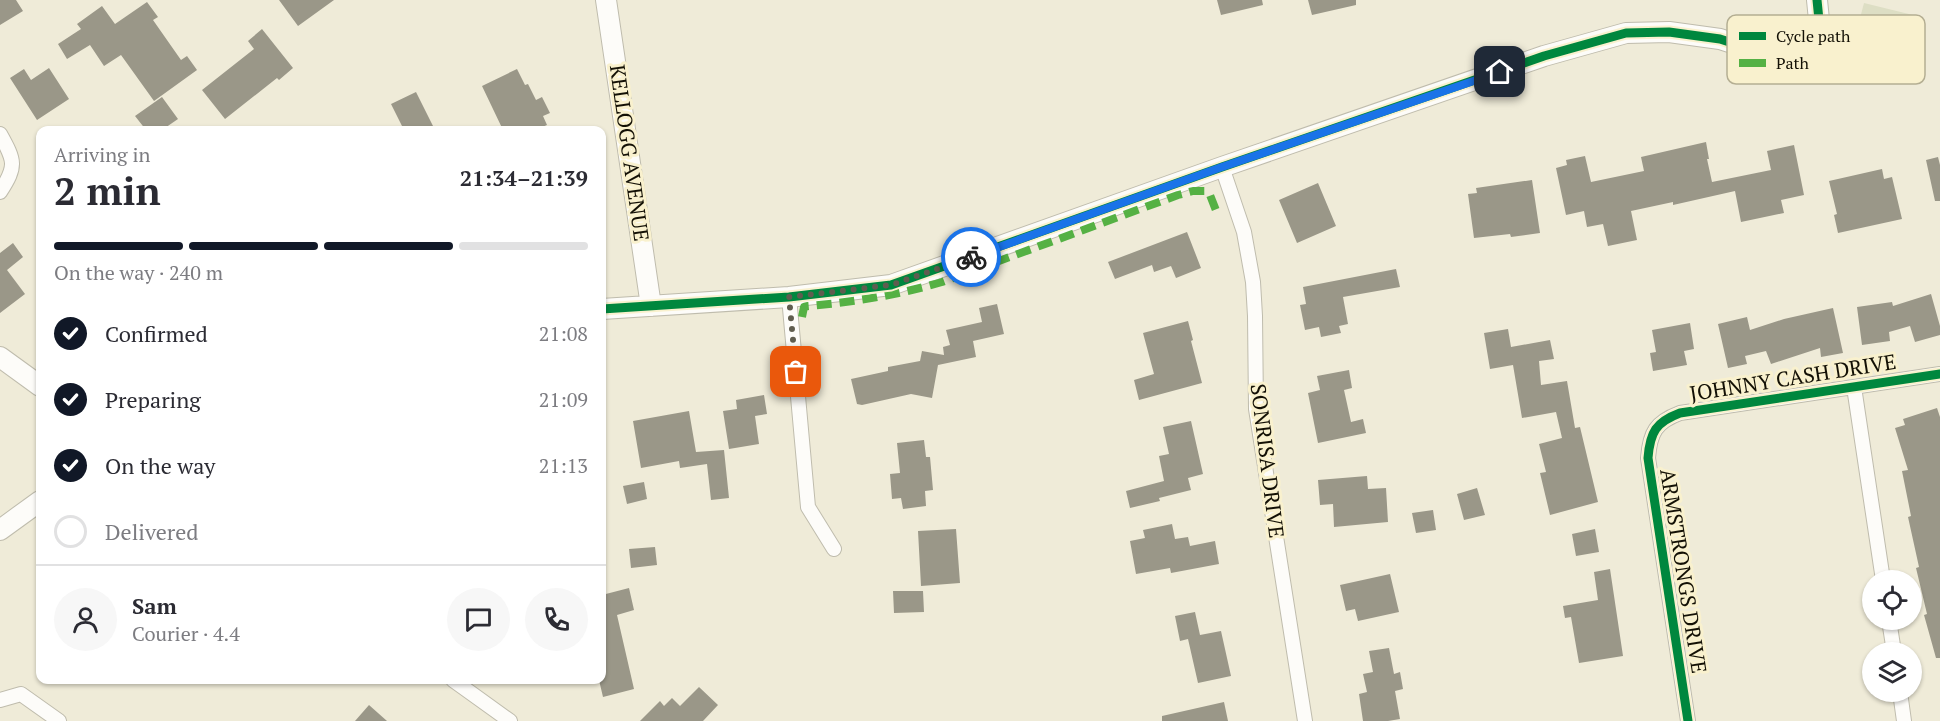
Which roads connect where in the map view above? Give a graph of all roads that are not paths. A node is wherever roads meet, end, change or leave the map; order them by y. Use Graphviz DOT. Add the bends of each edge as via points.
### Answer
graph roads {
  1 [pos="606,0"];
  2 [pos="1817,0"];
  3 [pos="1818,15"];
  4 [pos="1727,41"];
  5 [pos="0,134"];
  6 [pos="1222,167"];
  7 [pos="0,192"];
  8 [pos="789,297"];
  9 [pos="651,306"];
  10 [pos="606,309"];
  11 [pos="0,357"];
  12 [pos="1940,374"];
  13 [pos="36,383"];
  14 [pos="1854,387"];
  15 [pos="1656,428"];
  16 [pos="36,504"];
  17 [pos="0,530"];
  18 [pos="834,549"];
  19 [pos="1881,570"];
  20 [pos="459,684"];
  21 [pos="0,700"];
  22 [pos="1901,702"];
  23 [pos="59,721"];
  24 [pos="510,721"];
  25 [pos="1305,721"];
  26 [pos="1688,721"];
  27 [pos="1904,721"];
  1 -- 9 [label="street, KELLOGG AVENUE"];
  2 -- 3 [label="street"];
  4 -- 6 [label="street" via="1670,32 1626,33 1544,57"];
  5 -- 7 [label="street" via="11,154 13,172"];
  6 -- 8 [label="street" via="891,285"];
  6 -- 25 [label="street, SONRISA DRIVE" via="1244,232 1253,282 1256,409"];
  8 -- 9 [label="street"];
  8 -- 18 [label="street" via="808,507"];
  9 -- 10 [label="street"];
  11 -- 13 [label="street"];
  12 -- 14 [label="street, JOHNNY CASH DRIVE"];
  14 -- 15 [label="street, JOHNNY CASH DRIVE" via="1680,413"];
  14 -- 19 [label="street"];
  15 -- 26 [label="street, ARMSTRONGS DRIVE" via="1649,440 1648,458"];
  16 -- 17 [label="street"];
  20 -- 24 [label="street"];
  21 -- 23 [label="street" via="21,694"];
  22 -- 27 [label="street"];
}
